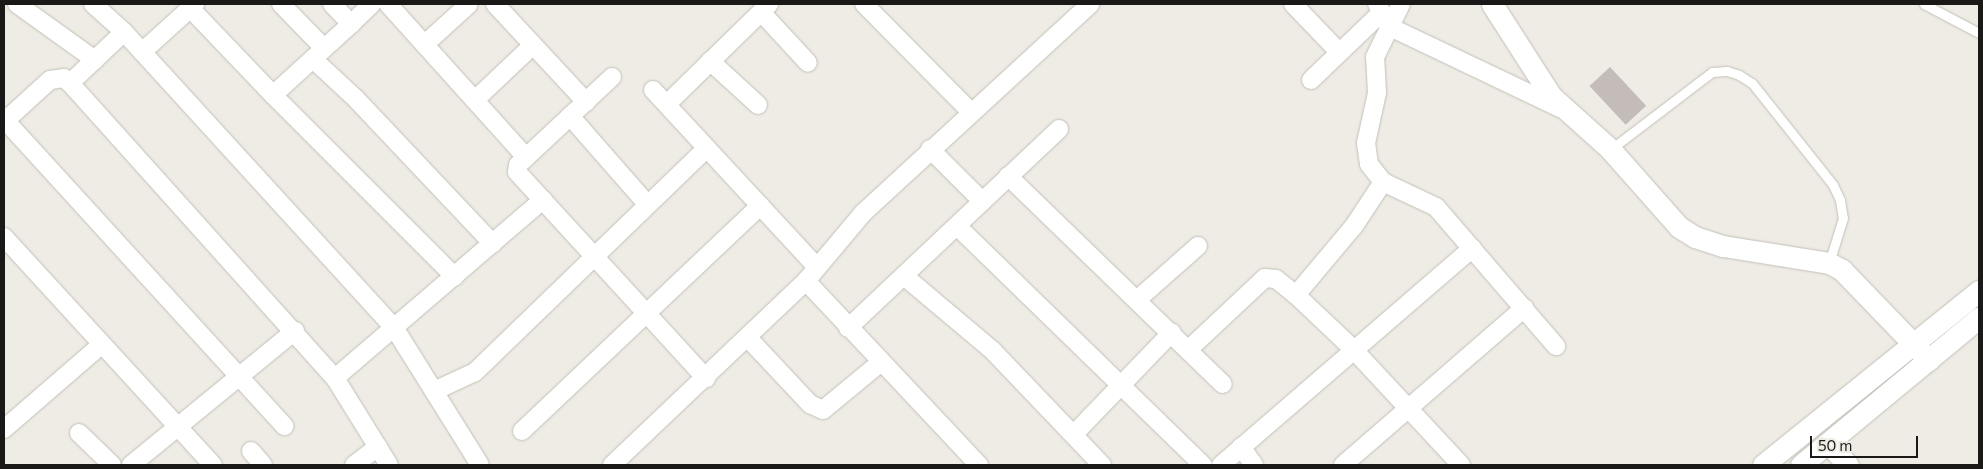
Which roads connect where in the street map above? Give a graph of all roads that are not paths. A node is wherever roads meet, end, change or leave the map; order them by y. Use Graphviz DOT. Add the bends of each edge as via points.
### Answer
graph roads {
  1 [pos="17,4"];
  2 [pos="93,4"];
  3 [pos="281,4"];
  4 [pos="332,4"];
  5 [pos="372,4"];
  6 [pos="388,4"];
  7 [pos="468,4"];
  8 [pos="495,4"];
  9 [pos="864,4"];
  10 [pos="1090,4"];
  11 [pos="1293,4"];
  12 [pos="1400,4"];
  13 [pos="1924,4"];
  14 [pos="1497,5"];
  15 [pos="192,6"];
  16 [pos="765,8"];
  17 [pos="1379,8"];
  18 [pos="352,24"];
  19 [pos="1390,27"];
  20 [pos="124,32"];
  21 [pos="1979,32"];
  22 [pos="424,44"];
  23 [pos="533,45"];
  24 [pos="142,52"];
  25 [pos="1339,52"];
  26 [pos="318,54"];
  27 [pos="95,60"];
  28 [pos="710,61"];
  29 [pos="808,63"];
  30 [pos="612,77"];
  31 [pos="1310,80"];
  32 [pos="70,83"];
  33 [pos="653,90"];
  34 [pos="272,95"];
  35 [pos="475,100"];
  36 [pos="586,102"];
  37 [pos="666,104"];
  38 [pos="758,105"];
  39 [pos="1563,109"];
  40 [pos="971,112"];
  41 [pos="570,116"];
  42 [pos="4,120"];
  43 [pos="1059,129"];
  44 [pos="707,148"];
  45 [pos="1610,149"];
  46 [pos="930,150"];
  47 [pos="526,157"];
  48 [pos="1008,176"];
  49 [pos="1383,182"];
  50 [pos="543,200"];
  51 [pos="982,201"];
  52 [pos="648,204"];
  53 [pos="760,206"];
  54 [pos="957,226"];
  55 [pos="4,237"];
  56 [pos="493,244"];
  57 [pos="1198,246"];
  58 [pos="1472,248"];
  59 [pos="594,256"];
  60 [pos="1829,263"];
  61 [pos="817,267"];
  62 [pos="904,276"];
  63 [pos="455,277"];
  64 [pos="806,281"];
  65 [pos="1979,291"];
  66 [pos="1296,295"];
  67 [pos="1138,299"];
  68 [pos="1524,308"];
  69 [pos="646,314"];
  70 [pos="1979,318"];
  71 [pos="848,328"];
  72 [pos="395,329"];
  73 [pos="295,331"];
  74 [pos="1172,332"];
  75 [pos="748,338"];
  76 [pos="1913,344"];
  77 [pos="101,345"];
  78 [pos="1556,346"];
  79 [pos="1352,348"];
  80 [pos="1189,349"];
  81 [pos="1928,360"];
  82 [pos="880,362"];
  83 [pos="237,378"];
  84 [pos="335,378"];
  85 [pos="706,378"];
  86 [pos="1223,384"];
  87 [pos="1121,386"];
  88 [pos="434,391"];
  89 [pos="1409,410"];
  90 [pos="284,426"];
  91 [pos="176,428"];
  92 [pos="4,429"];
  93 [pos="522,431"];
  94 [pos="79,433"];
  95 [pos="1074,434"];
  96 [pos="1828,443"];
  97 [pos="378,447"];
  98 [pos="1241,447"];
  99 [pos="251,451"];
  100 [pos="101,461"];
  101 [pos="1349,463"];
  102 [pos="131,465"];
  103 [pos="213,465"];
  104 [pos="262,465"];
  105 [pos="354,465"];
  106 [pos="389,465"];
  107 [pos="480,465"];
  108 [pos="612,465"];
  109 [pos="979,465"];
  110 [pos="1102,465"];
  111 [pos="1203,465"];
  112 [pos="1221,465"];
  113 [pos="1254,465"];
  114 [pos="1461,465"];
  115 [pos="1763,465"];
  116 [pos="1801,465"];
  117 [pos="1848,465"];
  1 -- 27 [label="street"];
  2 -- 20 [label="street"];
  3 -- 26 [label="street"];
  4 -- 18 [label="street"];
  5 -- 18 [label="street"];
  6 -- 22 [label="street"];
  7 -- 22 [label="street"];
  8 -- 23 [label="street"];
  9 -- 40 [label="street"];
  10 -- 40 [label="street"];
  11 -- 25 [label="street"];
  12 -- 19 [label="street"];
  13 -- 21 [label="lane"];
  14 -- 39 [label="street" via="1534,74"];
  15 -- 24 [label="street"];
  15 -- 34 [label="street"];
  16 -- 28 [label="street"];
  16 -- 29 [label="street"];
  17 -- 19 [label="street"];
  17 -- 25 [label="street"];
  18 -- 26 [label="street"];
  19 -- 39 [label="street"];
  19 -- 49 [label="street" via="1376,57 1377,93 1366,143 1370,164"];
  20 -- 24 [label="street"];
  20 -- 27 [label="street"];
  22 -- 35 [label="street"];
  23 -- 35 [label="street"];
  23 -- 36 [label="street"];
  24 -- 72 [label="street"];
  25 -- 31 [label="street"];
  26 -- 34 [label="street"];
  26 -- 56 [label="street" via="356,99"];
  27 -- 32 [label="street"];
  28 -- 37 [label="street"];
  28 -- 38 [label="street"];
  30 -- 36 [label="street"];
  32 -- 42 [label="street" via="64,78 50,80"];
  32 -- 73 [label="street"];
  33 -- 37 [label="street"];
  34 -- 63 [label="street"];
  35 -- 47 [label="street"];
  36 -- 41 [label="street"];
  37 -- 44 [label="street"];
  39 -- 45 [label="street"];
  40 -- 46 [label="street"];
  41 -- 47 [label="street"];
  41 -- 52 [label="street"];
  42 -- 83 [label="street"];
  43 -- 48 [label="street"];
  44 -- 52 [label="street"];
  44 -- 53 [label="street"];
  45 -- 60 [label="street" via="1669,218 1695,237 1723,246"];
  45 -- 60 [label="lane" via="1712,72 1727,71 1739,75 1752,83 1840,200 1843,218"];
  46 -- 51 [label="street"];
  46 -- 61 [label="street" via="863,213"];
  47 -- 50 [label="street" via="518,165 517,172"];
  48 -- 51 [label="street"];
  48 -- 67 [label="street"];
  49 -- 58 [label="street" via="1436,207"];
  49 -- 66 [label="street" via="1354,226"];
  50 -- 56 [label="street"];
  50 -- 59 [label="street"];
  51 -- 54 [label="street"];
  52 -- 59 [label="street"];
  53 -- 61 [label="street"];
  53 -- 69 [label="street"];
  54 -- 62 [label="street"];
  54 -- 87 [label="street"];
  55 -- 77 [label="street"];
  56 -- 63 [label="street"];
  57 -- 67 [label="street"];
  58 -- 68 [label="street"];
  58 -- 79 [label="street"];
  59 -- 69 [label="street"];
  59 -- 88 [label="street" via="474,372"];
  60 -- 76 [label="street" via="1855,282"];
  61 -- 64 [label="street"];
  62 -- 71 [label="street"];
  62 -- 95 [label="street" via="993,351"];
  63 -- 72 [label="street"];
  64 -- 71 [label="street"];
  64 -- 75 [label="street"];
  65 -- 76 [label="street"];
  66 -- 79 [label="street"];
  66 -- 80 [label="street" via="1276,279 1265,278"];
  67 -- 74 [label="street"];
  68 -- 78 [label="street"];
  68 -- 89 [label="street"];
  69 -- 85 [label="street"];
  69 -- 93 [label="street"];
  70 -- 81 [label="street"];
  71 -- 82 [label="street"];
  72 -- 84 [label="street"];
  72 -- 88 [label="street"];
  73 -- 83 [label="street"];
  73 -- 84 [label="street"];
  74 -- 80 [label="street"];
  74 -- 87 [label="street"];
  75 -- 82 [label="street" via="810,404 823,410 831,407"];
  75 -- 85 [label="street"];
  76 -- 81 [label="street"];
  76 -- 115 [label="street"];
  77 -- 91 [label="street"];
  77 -- 92 [label="street"];
  79 -- 89 [label="street"];
  79 -- 98 [label="street"];
  80 -- 86 [label="street"];
  81 -- 96 [label="street"];
  82 -- 109 [label="street"];
  83 -- 90 [label="street"];
  83 -- 91 [label="street"];
  84 -- 97 [label="street"];
  85 -- 108 [label="street"];
  87 -- 95 [label="street"];
  87 -- 111 [label="street"];
  88 -- 107 [label="street"];
  89 -- 101 [label="street"];
  89 -- 114 [label="street"];
  91 -- 102 [label="street"];
  91 -- 103 [label="street"];
  94 -- 100 [label="street"];
  95 -- 110 [label="street"];
  96 -- 116 [label="street"];
  96 -- 117 [label="street"];
  97 -- 105 [label="street"];
  97 -- 106 [label="street"];
  98 -- 112 [label="street"];
  98 -- 113 [label="street"];
  99 -- 104 [label="street"];
}
